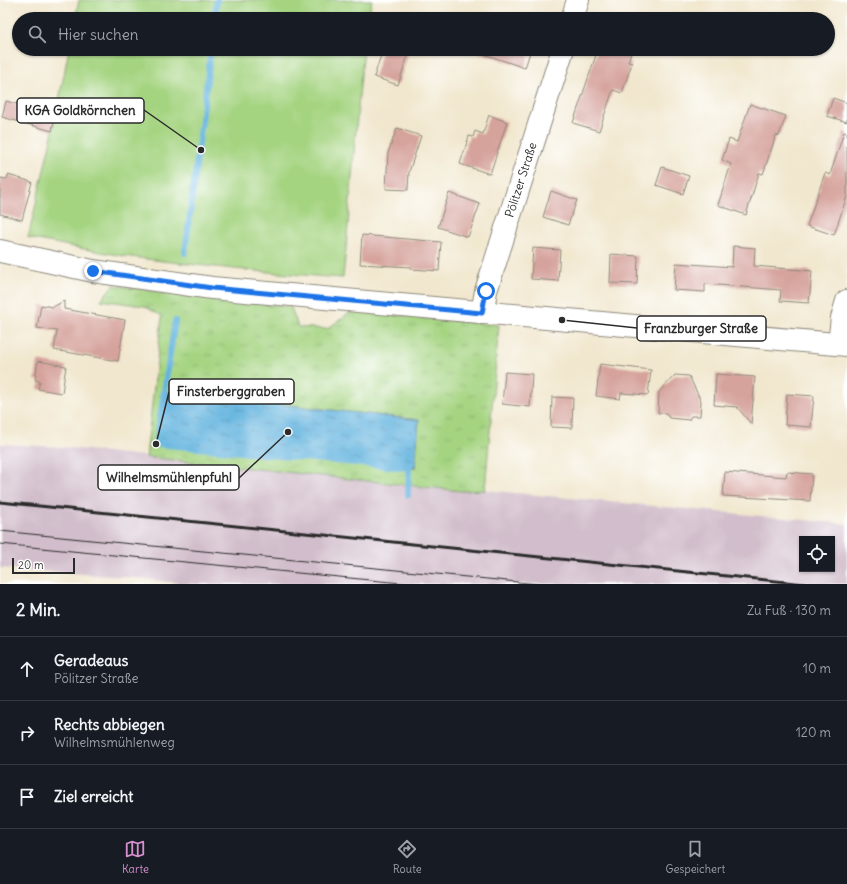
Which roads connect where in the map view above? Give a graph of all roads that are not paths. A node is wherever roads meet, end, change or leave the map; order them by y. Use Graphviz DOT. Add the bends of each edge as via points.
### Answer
graph roads {
  1 [pos="578,0"];
  2 [pos="574,12"];
  3 [pos="561,56"];
  4 [pos="0,251"];
  5 [pos="847,301"];
  6 [pos="482,313"];
  7 [pos="843,345"];
  1 -- 2 [label="street"];
  3 -- 6 [label="street, Pölitzer Straße" via="486,291"];
  4 -- 6 [label="street" via="93,271 212,288"];
  5 -- 7 [label="street" via="842,318"];
  6 -- 7 [label="street"];
}
